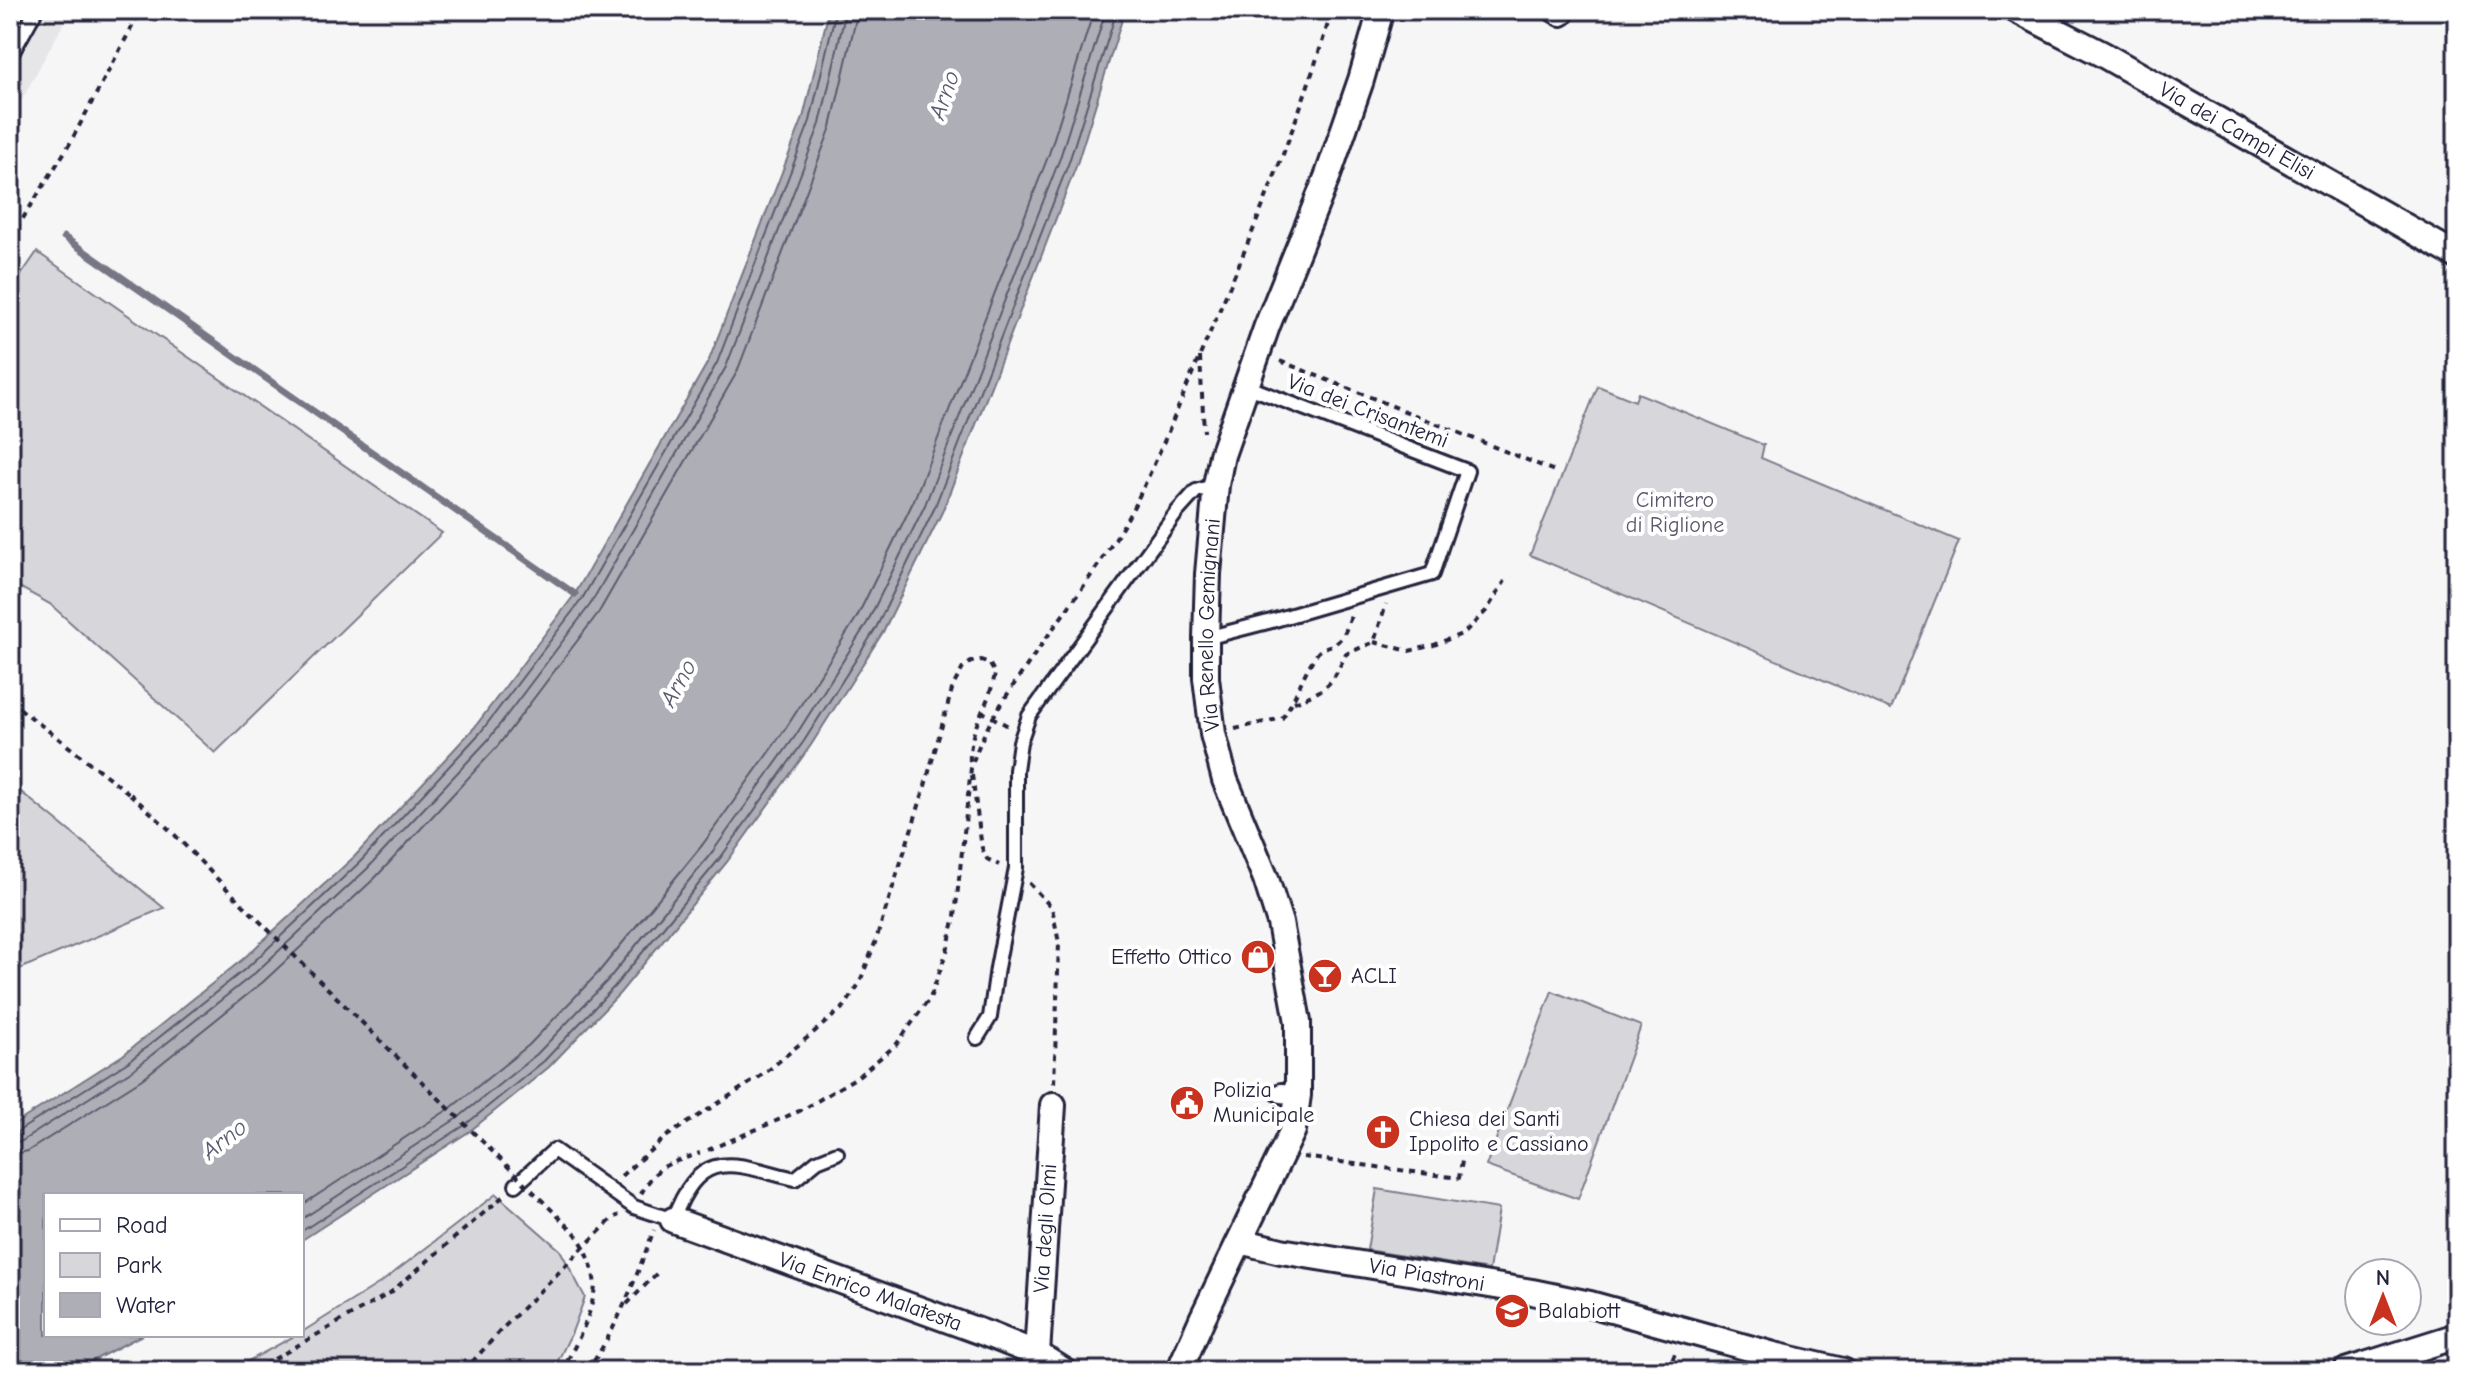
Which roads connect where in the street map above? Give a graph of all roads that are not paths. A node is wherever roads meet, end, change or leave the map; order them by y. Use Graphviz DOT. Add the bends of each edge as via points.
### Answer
graph roads {
  1 [pos="36,10"];
  2 [pos="1381,10"];
  3 [pos="1556,10"];
  4 [pos="1563,10"];
  5 [pos="2016,10"];
  6 [pos="10,57"];
  7 [pos="2457,256"];
  8 [pos="1246,388"];
  9 [pos="1216,485"];
  10 [pos="1206,638"];
  11 [pos="977,1038"];
  12 [pos="1053,1105"];
  13 [pos="837,1153"];
  14 [pos="516,1185"];
  15 [pos="664,1223"];
  16 [pos="1240,1241"];
  17 [pos="2457,1336"];
  18 [pos="1037,1354"];
  19 [pos="1064,1371"];
  20 [pos="1179,1371"];
  21 [pos="1843,1371"];
  22 [pos="2346,1371"];
  1 -- 6 [label="lane"];
  2 -- 8 [label="street, Via Renello Gemignani" via="1328,175"];
  3 -- 4 [label="street"];
  5 -- 7 [label="street, Via dei Campi Elisi"];
  8 -- 9 [label="street, Via Renello Gemignani"];
  8 -- 10 [label="lane, Via dei Crisantemi" via="1467,471 1432,574"];
  9 -- 10 [label="street, Via Renello Gemignani"];
  9 -- 11 [label="lane" via="1196,491 1177,512 1029,716 1016,770 1016,868 990,1017"];
  10 -- 16 [label="street, Via Renello Gemignani" via="1216,749 1266,879 1286,947 1298,1022 1289,1094 1293,1130"];
  12 -- 18 [label="street, Via degli Olmi"];
  13 -- 15 [label="lane" via="795,1179 750,1166 707,1169"];
  14 -- 15 [label="lane" via="554,1150"];
  15 -- 18 [label="street, Via Enrico Malatesta"];
  16 -- 20 [label="street, Via Renello Gemignani"];
  16 -- 21 [label="street, Via Piastroni" via="1590,1304"];
  17 -- 22 [label="street"];
  18 -- 19 [label="street, Via Enrico Malatesta"];
}
